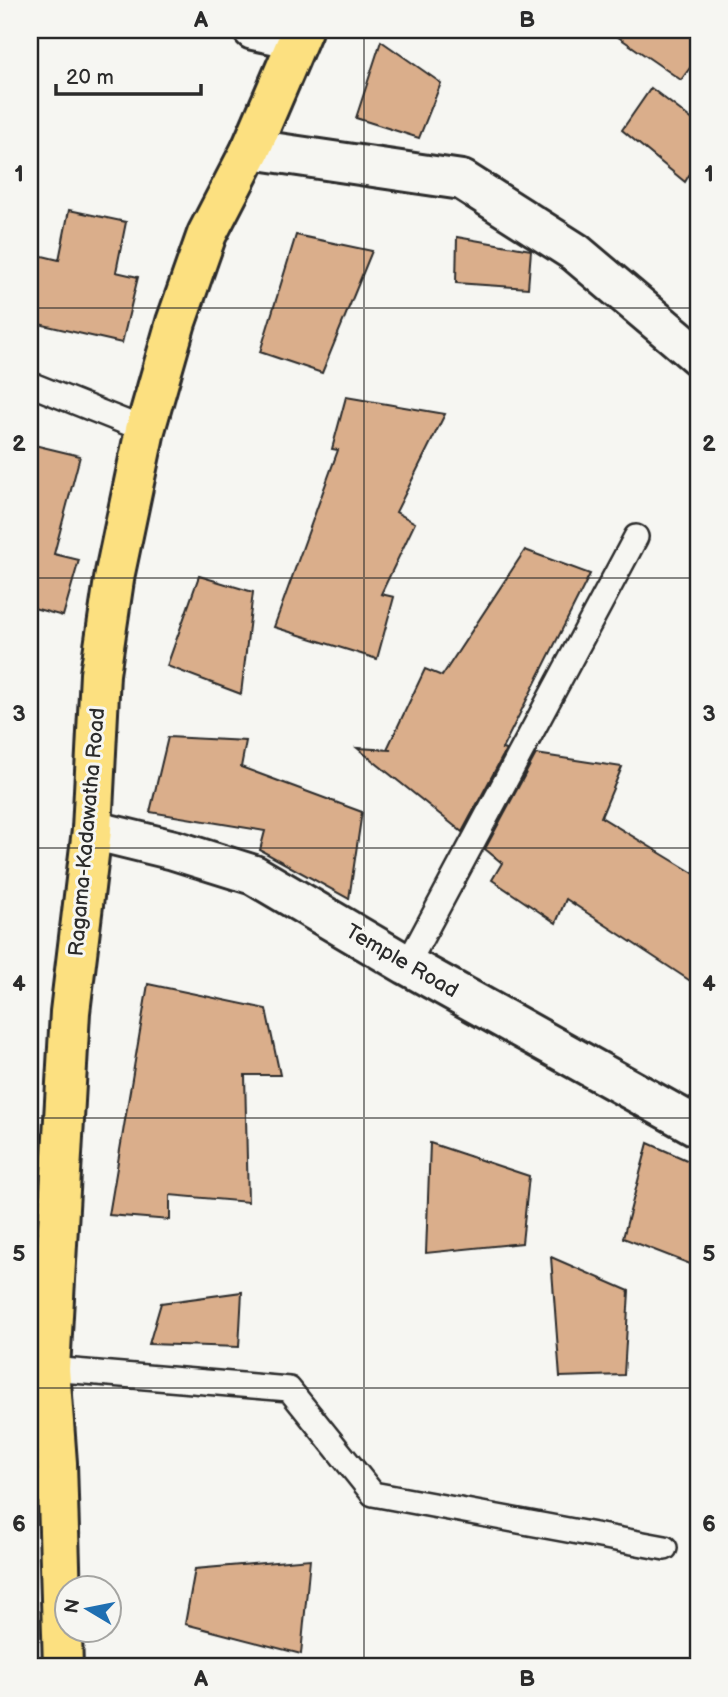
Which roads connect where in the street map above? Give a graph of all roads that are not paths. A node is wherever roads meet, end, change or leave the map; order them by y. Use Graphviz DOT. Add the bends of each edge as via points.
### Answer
graph roads {
  1 [pos="253,30"];
  2 [pos="299,34"];
  3 [pos="251,149"];
  4 [pos="698,356"];
  5 [pos="30,384"];
  6 [pos="145,430"];
  7 [pos="636,537"];
  8 [pos="92,830"];
  9 [pos="407,965"];
  10 [pos="698,1127"];
  11 [pos="50,1369"];
  12 [pos="665,1548"];
  13 [pos="63,1667"];
  1 -- 2 [label="street"];
  2 -- 3 [label="main road, Ragama-Kadawatha Road"];
  3 -- 4 [label="street" via="462,180 575,252"];
  3 -- 6 [label="main road, Ragama-Kadawatha Road" via="207,234"];
  5 -- 6 [label="lane"];
  6 -- 8 [label="main road, Ragama-Kadawatha Road" via="115,573 100,674"];
  7 -- 9 [label="lane"];
  8 -- 9 [label="street, Temple Road" via="254,875"];
  8 -- 11 [label="main road, Ragama-Kadawatha Road" via="70,1012"];
  9 -- 10 [label="street, Temple Road"];
  11 -- 12 [label="lane" via="289,1390 373,1494"];
  11 -- 13 [label="main road, Ragama-Kadawatha Road"];
}
